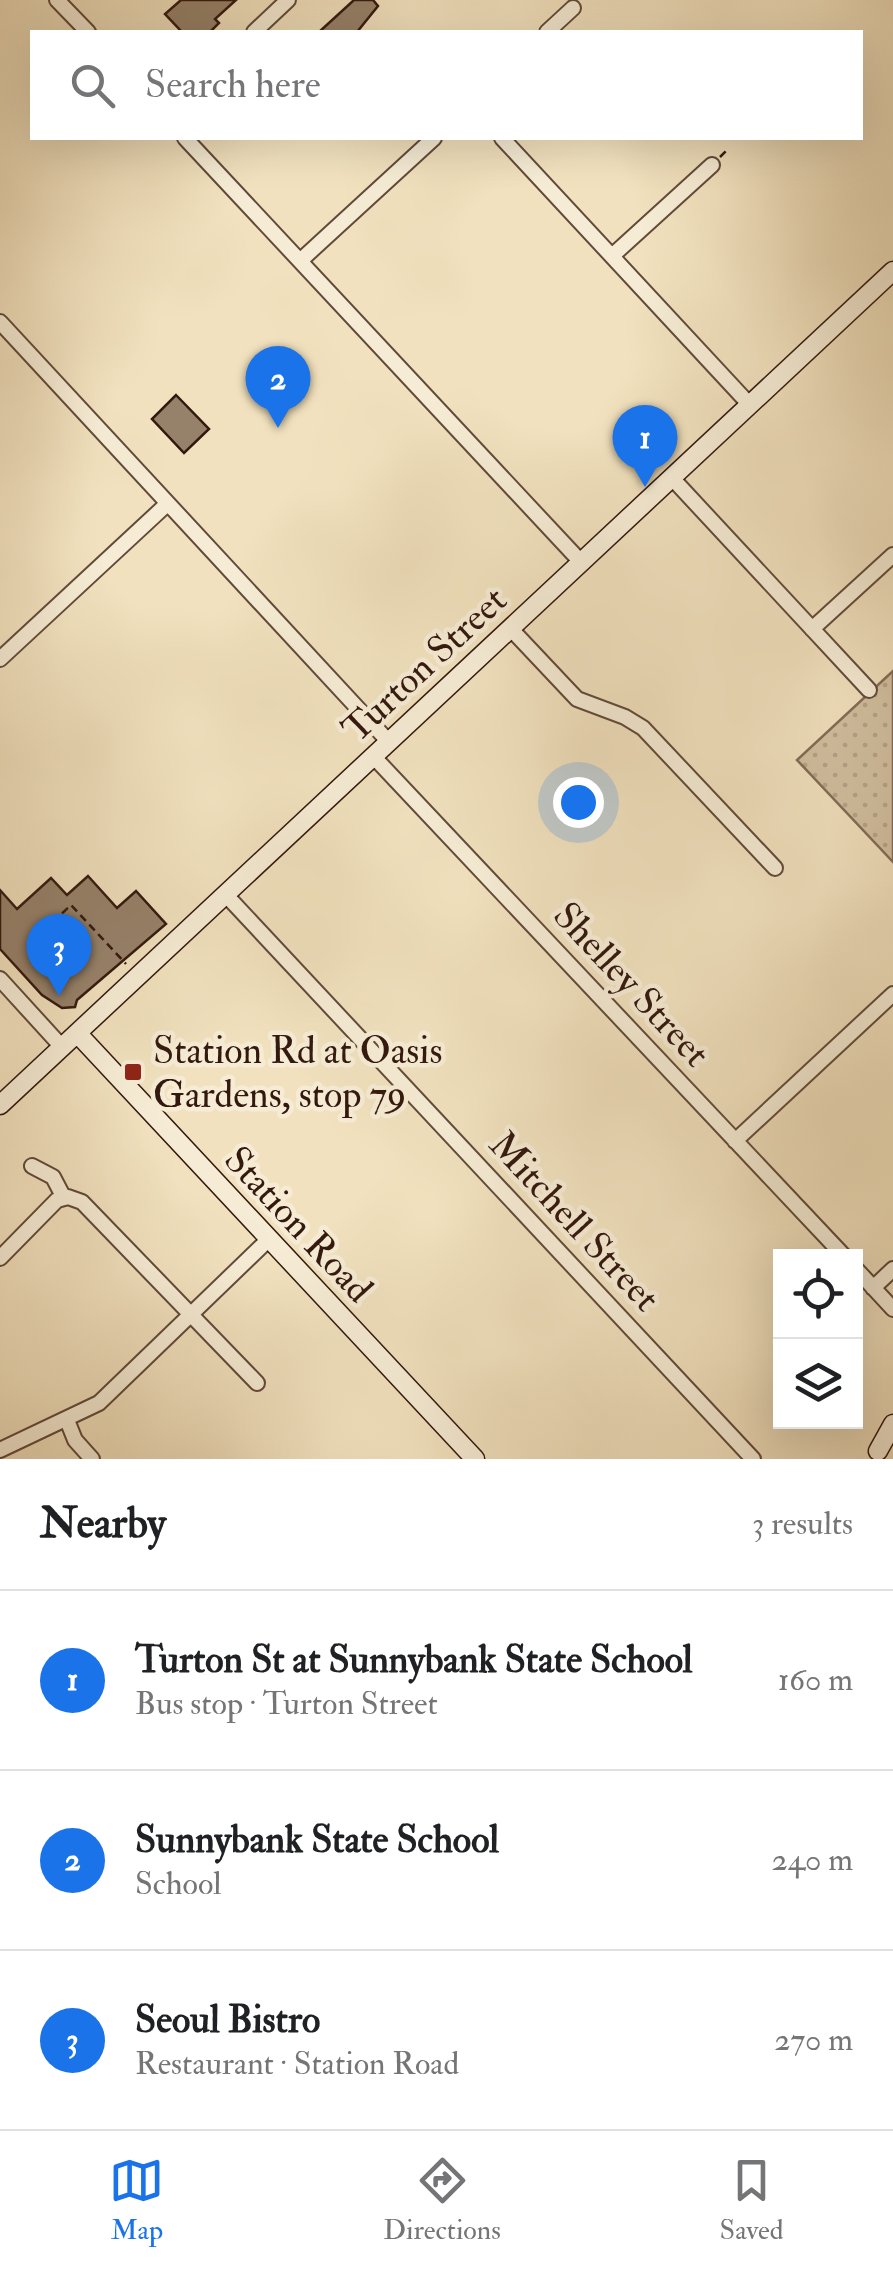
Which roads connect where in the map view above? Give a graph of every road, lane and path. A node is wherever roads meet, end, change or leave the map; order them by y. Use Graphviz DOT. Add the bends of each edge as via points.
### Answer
graph roads {
  1 [pos="58,0"];
  2 [pos="288,0"];
  3 [pos="573,8"];
  4 [pos="86,30"];
  5 [pos="256,30"];
  6 [pos="549,30"];
  7 [pos="188,140"];
  8 [pos="432,140"];
  9 [pos="504,140"];
  10 [pos="712,165"];
  11 [pos="612,256"];
  12 [pos="300,261"];
  13 [pos="893,271"];
  14 [pos="0,324"];
  15 [pos="750,405"];
  16 [pos="672,478"];
  17 [pos="166,506"];
  18 [pos="893,555"];
  19 [pos="581,562"];
  20 [pos="511,629"];
  21 [pos="812,629"];
  22 [pos="0,659"];
  23 [pos="868,690"];
  24 [pos="388,742"];
  25 [pos="373,756"];
  26 [pos="775,868"];
  27 [pos="226,895"];
  28 [pos="43,931"];
  29 [pos="126,964"];
  30 [pos="0,979"];
  31 [pos="893,994"];
  32 [pos="77,1033"];
  33 [pos="62,1046"];
  34 [pos="0,1106"];
  35 [pos="735,1141"];
  36 [pos="32,1166"];
  37 [pos="64,1198"];
  38 [pos="269,1239"];
  39 [pos="837,1249"];
  40 [pos="0,1258"];
  41 [pos="893,1269"];
  42 [pos="863,1277"];
  43 [pos="873,1288"];
  44 [pos="893,1309"];
  45 [pos="189,1314"];
  46 [pos="257,1383"];
  47 [pos="67,1420"];
  48 [pos="893,1424"];
  49 [pos="0,1450"];
  50 [pos="880,1452"];
  51 [pos="92,1459"];
  52 [pos="474,1459"];
  53 [pos="753,1459"];
  1 -- 4 [label="street"];
  2 -- 5 [label="street"];
  3 -- 6 [label="street"];
  7 -- 12 [label="street"];
  8 -- 12 [label="street"];
  9 -- 11 [label="street"];
  10 -- 11 [label="street"];
  11 -- 15 [label="street"];
  12 -- 19 [label="street"];
  13 -- 15 [label="street, Turton Street"];
  14 -- 17 [label="street"];
  15 -- 16 [label="street, Turton Street"];
  16 -- 19 [label="street, Turton Street"];
  16 -- 21 [label="street"];
  17 -- 22 [label="street"];
  17 -- 24 [label="street"];
  18 -- 21 [label="street"];
  19 -- 20 [label="street, Turton Street"];
  20 -- 24 [label="street, Turton Street"];
  20 -- 26 [label="street" via="577,699 643,728"];
  21 -- 23 [label="street"];
  24 -- 25 [label="street, Turton Street"];
  25 -- 27 [label="street, Turton Street"];
  25 -- 35 [label="street, Shelley Street"];
  27 -- 32 [label="street, Turton Street"];
  27 -- 53 [label="street, Mitchell Street"];
  28 -- 29 [label="path" via="71,906"];
  30 -- 33 [label="street"];
  31 -- 35 [label="street"];
  32 -- 33 [label="street, Turton Street"];
  32 -- 38 [label="street, Station Road"];
  33 -- 34 [label="street, Turton Street"];
  35 -- 39 [label="street, Shelley Street"];
  36 -- 37 [label="street" via="53,1177"];
  37 -- 40 [label="street"];
  37 -- 45 [label="street" via="96,1214"];
  38 -- 45 [label="street"];
  38 -- 52 [label="street, Station Road"];
  41 -- 43 [label="street"];
  42 -- 43 [label="street"];
  43 -- 44 [label="street"];
  45 -- 46 [label="street"];
  45 -- 47 [label="street" via="99,1403"];
  47 -- 49 [label="street"];
  47 -- 51 [label="street"];
  48 -- 50 [label="street"];
}
